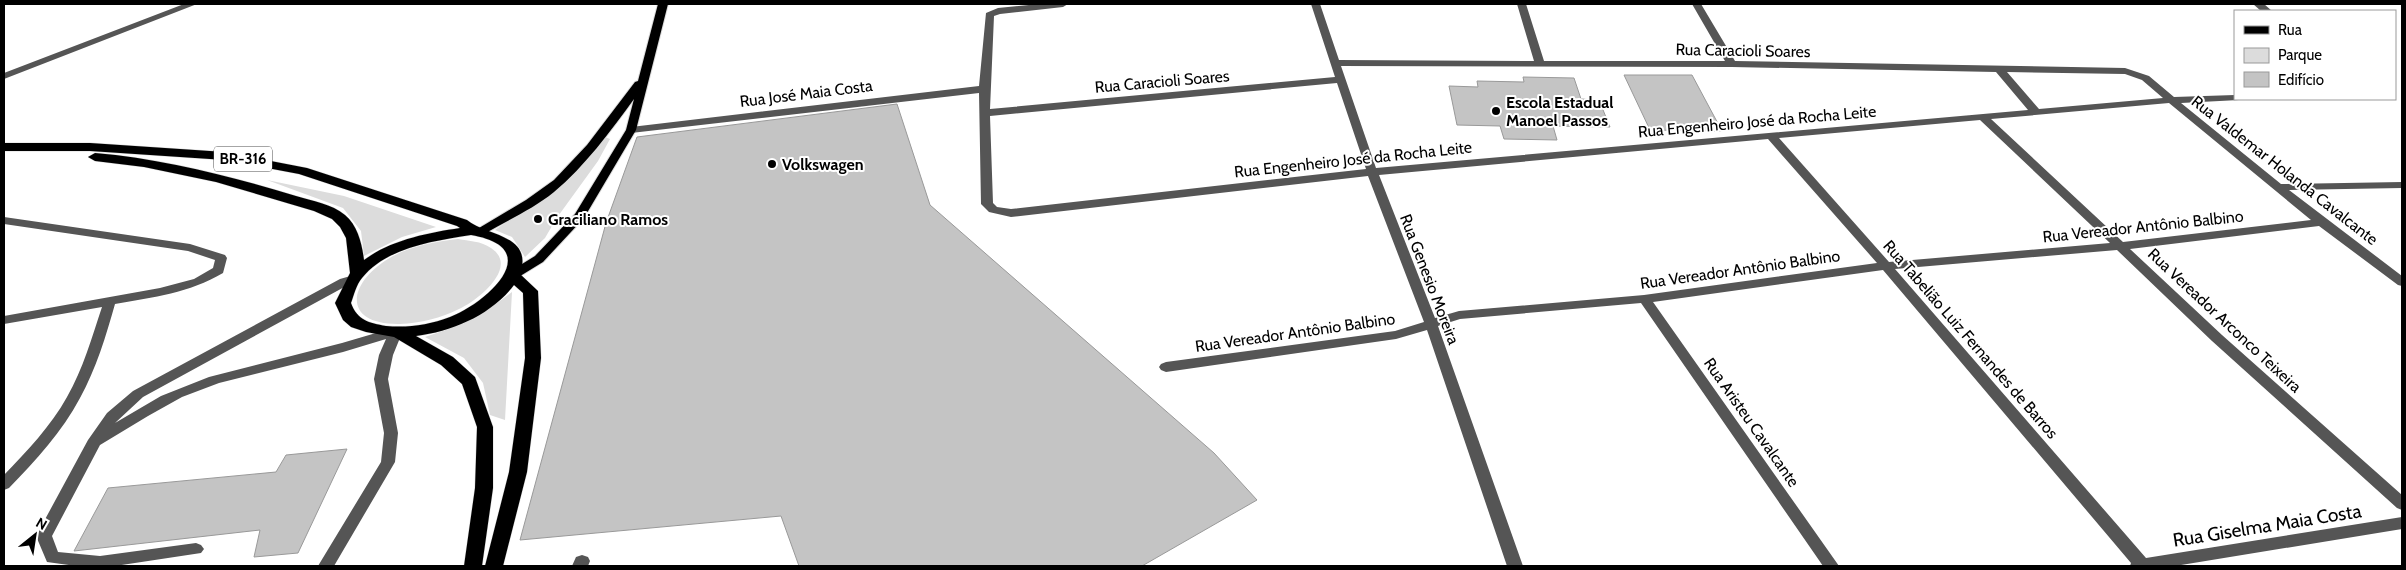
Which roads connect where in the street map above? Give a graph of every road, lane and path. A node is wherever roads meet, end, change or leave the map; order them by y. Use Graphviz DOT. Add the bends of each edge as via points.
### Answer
graph roads {
  1 [pos="192,4"];
  2 [pos="663,4"];
  3 [pos="1063,4"];
  4 [pos="1315,4"];
  5 [pos="1522,4"];
  6 [pos="1697,4"];
  7 [pos="1335,63"];
  8 [pos="1540,63"];
  9 [pos="1732,64"];
  10 [pos="1999,69"];
  11 [pos="4,76"];
  12 [pos="1342,79"];
  13 [pos="2150,79"];
  14 [pos="642,80"];
  15 [pos="984,89"];
  16 [pos="2234,98"];
  17 [pos="2171,100"];
  18 [pos="2036,112"];
  19 [pos="985,113"];
  20 [pos="1984,118"];
  21 [pos="631,130"];
  22 [pos="1771,136"];
  23 [pos="4,148"];
  24 [pos="4,155"];
  25 [pos="1372,172"];
  26 [pos="2402,185"];
  27 [pos="2278,187"];
  28 [pos="4,220"];
  29 [pos="2322,222"];
  30 [pos="475,231"];
  31 [pos="2122,246"];
  32 [pos="1886,266"];
  33 [pos="513,275"];
  34 [pos="356,276"];
  35 [pos="2402,282"];
  36 [pos="1644,299"];
  37 [pos="110,300"];
  38 [pos="5,320"];
  39 [pos="1431,324"];
  40 [pos="396,333"];
  41 [pos="1166,367"];
  42 [pos="93,444"];
  43 [pos="4,484"];
  44 [pos="2402,504"];
  45 [pos="2402,523"];
  46 [pos="196,549"];
  47 [pos="326,566"];
  48 [pos="473,566"];
  49 [pos="494,566"];
  50 [pos="1515,566"];
  51 [pos="1830,566"];
  52 [pos="2138,566"];
  53 [pos="2143,566"];
  1 -- 11 [label="street"];
  2 -- 14 [label="main road"];
  3 -- 15 [label="street" via="989,15"];
  4 -- 7 [label="street, Rua Genesio Moreira"];
  5 -- 8 [label="street"];
  6 -- 9 [label="street"];
  7 -- 8 [label="street, Rua Caracioli Soares"];
  7 -- 12 [label="street, Rua Genesio Moreira"];
  8 -- 9 [label="street, Rua Caracioli Soares"];
  9 -- 10 [label="street, Rua Caracioli Soares"];
  10 -- 13 [label="street, Rua Caracioli Soares" via="2125,71"];
  10 -- 18 [label="street"];
  12 -- 19 [label="street, Rua Caracioli Soares"];
  12 -- 25 [label="street, Rua Genesio Moreira"];
  13 -- 17 [label="street, Rua Valdemar Holanda Cavalcante"];
  14 -- 21 [label="main road"];
  14 -- 30 [label="main road" via="592,149 558,183 540,197"];
  15 -- 19 [label="street"];
  15 -- 21 [label="street, Rua José Maia Costa"];
  16 -- 17 [label="street, Rua Engenheiro José da Rocha Leite"];
  17 -- 18 [label="street, Rua Engenheiro José da Rocha Leite"];
  17 -- 27 [label="street, Rua Valdemar Holanda Cavalcante"];
  18 -- 20 [label="street, Rua Engenheiro José da Rocha Leite"];
  19 -- 25 [label="street, Rua Engenheiro José da Rocha Leite" via="987,204 993,210 1011,213"];
  20 -- 22 [label="street, Rua Engenheiro José da Rocha Leite"];
  20 -- 31 [label="street, Rua Vereador Arconco Teixeira"];
  21 -- 33 [label="main road" via="580,216 539,259"];
  22 -- 25 [label="street, Rua Engenheiro José da Rocha Leite"];
  22 -- 32 [label="street, Rua Tabelião Luiz Fernandes de Barros"];
  23 -- 30 [label="highway, BR-316" via="90,147 225,156 302,171 462,223"];
  24 -- 34 [label="highway, BR-316" via="102,157 193,172 321,209 341,220 354,239"];
  25 -- 39 [label="street, Rua Genesio Moreira"];
  26 -- 27 [label="street"];
  27 -- 29 [label="street, Rua Valdemar Holanda Cavalcante"];
  28 -- 37 [label="street" via="190,248 221,258 219,270 198,282"];
  29 -- 31 [label="street, Rua Vereador Antônio Balbino"];
  29 -- 35 [label="street, Rua Valdemar Holanda Cavalcante"];
  30 -- 33 [label="highway, BR-316" via="503,240 514,250 516,264"];
  30 -- 34 [label="highway" via="418,239 374,260"];
  31 -- 32 [label="street, Rua Vereador Antônio Balbino"];
  31 -- 44 [label="street, Rua Vereador Arconco Teixeira" via="2217,338"];
  32 -- 36 [label="street, Rua Vereador Antônio Balbino"];
  32 -- 53 [label="street, Rua Tabelião Luiz Fernandes de Barros"];
  33 -- 40 [label="highway" via="499,294 479,309 454,321"];
  33 -- 49 [label="highway" via="530,291 533,358 518,472"];
  34 -- 40 [label="highway" via="343,303 347,315 358,325"];
  34 -- 42 [label="street" via="138,394 112,417"];
  36 -- 39 [label="street, Rua Vereador Antônio Balbino" via="1459,315"];
  36 -- 51 [label="street, Rua Aristeu Cavalcante"];
  37 -- 38 [label="street"];
  37 -- 43 [label="street" via="74,398 46,438"];
  39 -- 41 [label="street, Rua Vereador Antônio Balbino" via="1396,334"];
  39 -- 50 [label="street, Rua Genesio Moreira"];
  40 -- 42 [label="street" via="235,373 188,389"];
  40 -- 47 [label="street" via="386,355 381,379 391,433 388,462"];
  40 -- 48 [label="highway" via="447,362 469,381 485,427 484,488"];
  42 -- 46 [label="street" via="44,536 53,558 100,562"];
  45 -- 53 [label="street, Rua Giselma Maia Costa"];
  52 -- 53 [label="street, Rua Giselma Maia Costa"];
}
